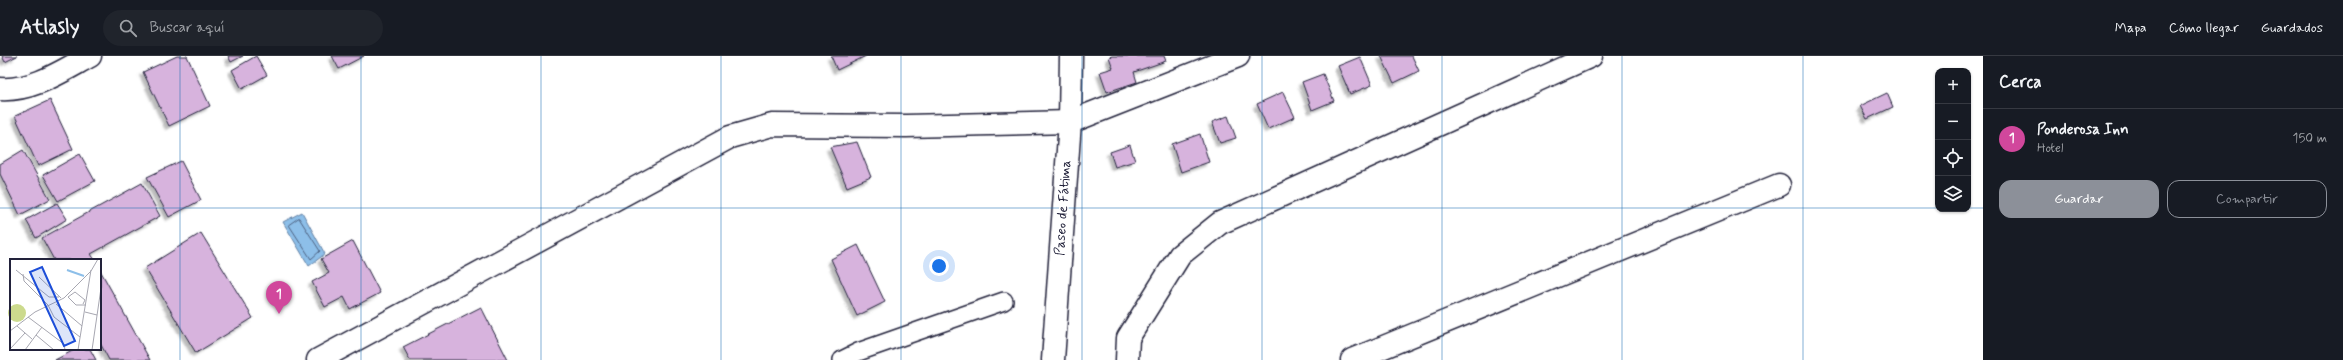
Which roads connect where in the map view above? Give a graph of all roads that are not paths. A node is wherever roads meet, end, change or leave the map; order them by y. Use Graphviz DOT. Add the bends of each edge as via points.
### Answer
graph roads {
  1 [pos="90,56"];
  2 [pos="1071,56"];
  3 [pos="1238,56"];
  4 [pos="1591,56"];
  5 [pos="0,89"];
  6 [pos="1070,122"];
  7 [pos="1779,185"];
  8 [pos="1004,301"];
  9 [pos="318,360"];
  10 [pos="842,360"];
  11 [pos="1053,360"];
  12 [pos="1126,360"];
  13 [pos="1352,360"];
  1 -- 5 [label="street" via="42,81 15,90"];
  2 -- 6 [label="street, Paseo de Fátima"];
  3 -- 6 [label="street"];
  4 -- 12 [label="street" via="1220,224 1180,256 1128,338"];
  6 -- 9 [label="street" via="906,126 772,125 730,137"];
  6 -- 11 [label="street, Paseo de Fátima"];
  7 -- 13 [label="street"];
  8 -- 10 [label="lane" via="858,352"];
}
